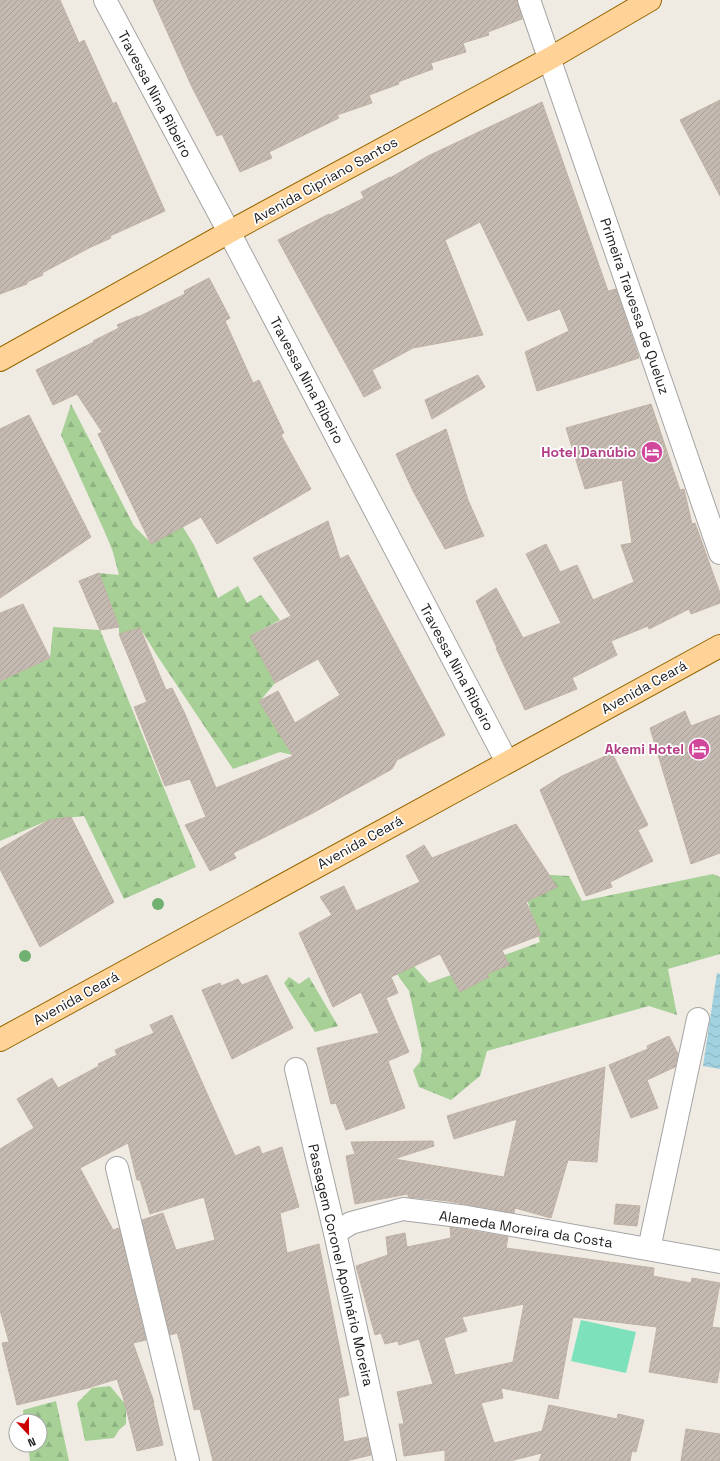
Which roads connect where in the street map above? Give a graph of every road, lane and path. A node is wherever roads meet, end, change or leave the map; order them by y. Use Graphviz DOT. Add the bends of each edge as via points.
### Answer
graph roads {
  1 [pos="105,0"];
  2 [pos="529,0"];
  3 [pos="650,0"];
  4 [pos="549,59"];
  5 [pos="229,232"];
  6 [pos="0,360"];
  7 [pos="720,553"];
  8 [pos="720,646"];
  9 [pos="506,762"];
  10 [pos="698,1019"];
  11 [pos="0,1040"];
  12 [pos="296,1069"];
  13 [pos="117,1168"];
  14 [pos="335,1233"];
  15 [pos="649,1249"];
  16 [pos="720,1262"];
  17 [pos="188,1461"];
  18 [pos="385,1461"];
  1 -- 5 [label="street, Travessa Nina Ribeiro"];
  2 -- 4 [label="street, Primeira Travessa de Queluz"];
  3 -- 4 [label="main road, Avenida Cipriano Santos"];
  4 -- 5 [label="main road, Avenida Cipriano Santos"];
  4 -- 7 [label="street, Primeira Travessa de Queluz"];
  5 -- 6 [label="main road, Avenida Cipriano Santos"];
  5 -- 9 [label="street, Travessa Nina Ribeiro"];
  8 -- 9 [label="main road, Avenida Ceará"];
  9 -- 11 [label="main road, Avenida Ceará"];
  10 -- 15 [label="street"];
  12 -- 14 [label="street, Passagem Coronel Apolinário Moreira"];
  13 -- 17 [label="street"];
  14 -- 15 [label="street, Alameda Moreira da Costa" via="351,1223 403,1209 467,1217"];
  14 -- 18 [label="street, Passagem Coronel Apolinário Moreira"];
  15 -- 16 [label="street, Alameda Moreira da Costa"];
}
